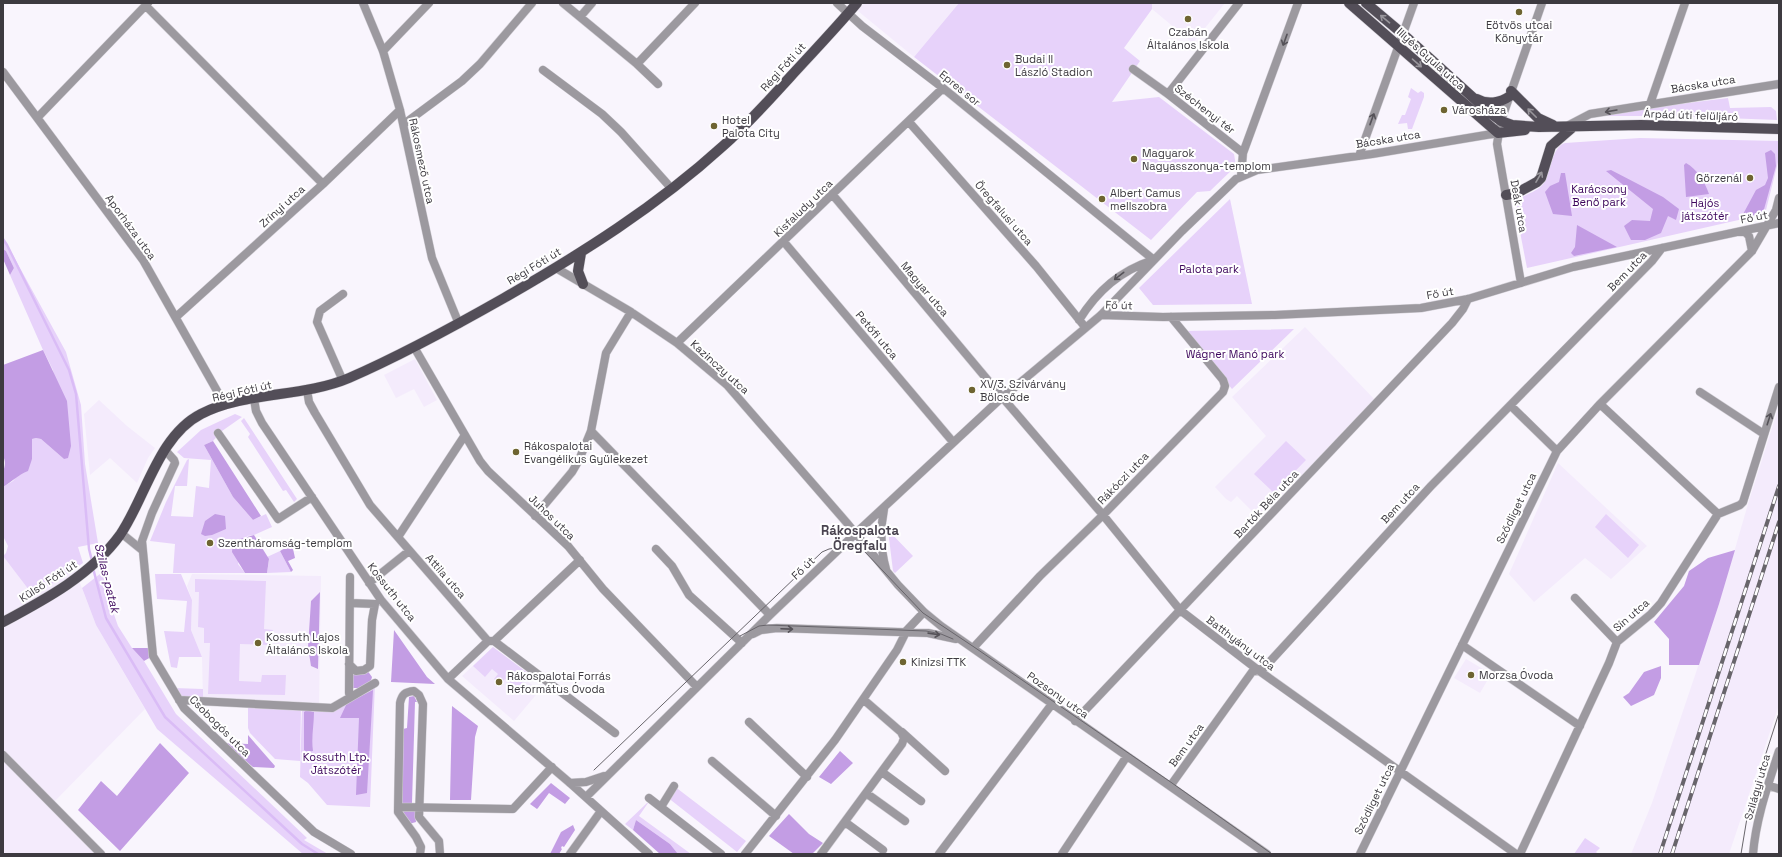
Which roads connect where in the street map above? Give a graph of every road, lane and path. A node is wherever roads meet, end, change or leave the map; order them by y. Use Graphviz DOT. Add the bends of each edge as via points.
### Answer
graph roads {
  1 [pos="363,3"];
  2 [pos="429,3"];
  3 [pos="532,3"];
  4 [pos="563,3"];
  5 [pos="592,3"];
  6 [pos="695,3"];
  7 [pos="837,3"];
  8 [pos="857,3"];
  9 [pos="1239,3"];
  10 [pos="1298,3"];
  11 [pos="1349,3"];
  12 [pos="1366,3"];
  13 [pos="1414,3"];
  14 [pos="1542,3"];
  15 [pos="1684,3"];
  16 [pos="147,4"];
  17 [pos="848,14"];
  18 [pos="580,16"];
  19 [pos="1404,35"];
  20 [pos="1398,46"];
  21 [pos="383,51"];
  22 [pos="637,64"];
  23 [pos="1133,69"];
  24 [pos="543,70"];
  25 [pos="3,72"];
  26 [pos="658,84"];
  27 [pos="1779,84"];
  28 [pos="943,88"];
  29 [pos="1168,94"];
  30 [pos="1470,94"];
  31 [pos="1511,94"];
  32 [pos="1650,104"];
  33 [pos="400,110"];
  34 [pos="38,117"];
  35 [pos="1501,121"];
  36 [pos="909,122"];
  37 [pos="404,124"];
  38 [pos="1539,127"];
  39 [pos="1565,127"];
  40 [pos="1779,129"];
  41 [pos="1498,133"];
  42 [pos="1243,153"];
  43 [pos="1359,156"];
  44 [pos="1241,176"];
  45 [pos="323,184"];
  46 [pos="671,188"];
  47 [pos="832,194"];
  48 [pos="1506,195"];
  49 [pos="1779,198"];
  50 [pos="1779,223"];
  51 [pos="1768,225"];
  52 [pos="1737,232"];
  53 [pos="784,242"];
  54 [pos="1662,248"];
  55 [pos="1752,251"];
  56 [pos="581,253"];
  57 [pos="1154,260"];
  58 [pos="556,268"];
  59 [pos="1521,283"];
  60 [pos="584,284"];
  61 [pos="343,294"];
  62 [pos="1468,299"];
  63 [pos="631,312"];
  64 [pos="1101,314"];
  65 [pos="176,317"];
  66 [pos="1171,317"];
  67 [pos="1079,320"];
  68 [pos="459,324"];
  69 [pos="1085,327"];
  70 [pos="677,343"];
  71 [pos="414,348"];
  72 [pos="343,381"];
  73 [pos="1779,387"];
  74 [pos="307,390"];
  75 [pos="1700,392"];
  76 [pos="1002,398"];
  77 [pos="254,399"];
  78 [pos="1600,404"];
  79 [pos="225,405"];
  80 [pos="1511,406"];
  81 [pos="590,431"];
  82 [pos="220,434"];
  83 [pos="1764,434"];
  84 [pos="465,435"];
  85 [pos="953,442"];
  86 [pos="165,450"];
  87 [pos="1557,451"];
  88 [pos="312,497"];
  89 [pos="884,509"];
  90 [pos="1718,514"];
  91 [pos="1103,515"];
  92 [pos="535,516"];
  93 [pos="121,533"];
  94 [pos="855,534"];
  95 [pos="398,537"];
  96 [pos="656,549"];
  97 [pos="142,550"];
  98 [pos="409,551"];
  99 [pos="102,555"];
  100 [pos="580,560"];
  101 [pos="886,571"];
  102 [pos="350,577"];
  103 [pos="369,582"];
  104 [pos="1575,598"];
  105 [pos="378,602"];
  106 [pos="350,603"];
  107 [pos="1180,610"];
  108 [pos="924,612"];
  109 [pos="770,615"];
  110 [pos="3,622"];
  111 [pos="906,633"];
  112 [pos="749,636"];
  113 [pos="491,641"];
  114 [pos="962,641"];
  115 [pos="1617,642"];
  116 [pos="742,643"];
  117 [pos="1462,645"];
  118 [pos="973,648"];
  119 [pos="349,664"];
  120 [pos="1258,670"];
  121 [pos="448,679"];
  122 [pos="376,683"];
  123 [pos="697,687"];
  124 [pos="349,693"];
  125 [pos="179,700"];
  126 [pos="864,700"];
  127 [pos="1052,704"];
  128 [pos="1076,721"];
  129 [pos="749,722"];
  130 [pos="1580,726"];
  131 [pos="901,732"];
  132 [pos="615,733"];
  133 [pos="1779,751"];
  134 [pos="3,755"];
  135 [pos="1127,756"];
  136 [pos="712,761"];
  137 [pos="552,767"];
  138 [pos="945,771"];
  139 [pos="1400,771"];
  140 [pos="882,772"];
  141 [pos="605,776"];
  142 [pos="807,777"];
  143 [pos="570,783"];
  144 [pos="674,786"];
  145 [pos="1171,786"];
  146 [pos="1767,786"];
  147 [pos="1779,789"];
  148 [pos="866,793"];
  149 [pos="586,797"];
  150 [pos="649,798"];
  151 [pos="922,801"];
  152 [pos="398,807"];
  153 [pos="661,807"];
  154 [pos="420,808"];
  155 [pos="601,811"];
  156 [pos="776,816"];
  157 [pos="905,821"];
  158 [pos="845,822"];
  159 [pos="883,850"];
  160 [pos="825,853"];
  161 [pos="101,854"];
  162 [pos="351,854"];
  163 [pos="420,854"];
  164 [pos="440,854"];
  165 [pos="570,854"];
  166 [pos="649,854"];
  167 [pos="721,854"];
  168 [pos="745,854"];
  169 [pos="939,854"];
  170 [pos="1062,854"];
  171 [pos="1267,854"];
  172 [pos="1360,854"];
  173 [pos="1516,854"];
  174 [pos="1520,854"];
  175 [pos="1753,854"];
  1 -- 21 [label="street, Rákosmező utca"];
  2 -- 21 [label="street"];
  3 -- 37 [label="street" via="480,64 462,81"];
  4 -- 18 [label="street"];
  5 -- 18 [label="street"];
  6 -- 22 [label="street"];
  7 -- 17 [label="street, Epres sor"];
  8 -- 17 [label="main road, Régi Fóti út"];
  9 -- 29 [label="street"];
  10 -- 42 [label="street, one-way"];
  11 -- 20 [label="main road, Illyés Gyula utca"];
  19 -- 12 [label="main road, Illyés Gyula utca, one-way"];
  13 -- 19 [label="street"];
  14 -- 31 [label="street, Deák utca"];
  15 -- 32 [label="street"];
  16 -- 34 [label="street"];
  16 -- 45 [label="street"];
  17 -- 28 [label="street, Epres sor"];
  17 -- 46 [label="main road, Régi Fóti út" via="753,118"];
  18 -- 22 [label="street"];
  19 -- 20 [label="street"];
  19 -- 30 [label="main road, Illyés Gyula utca"];
  20 -- 41 [label="main road, Illyés Gyula utca, one-way"];
  43 -- 20 [label="street, one-way"];
  21 -- 33 [label="street, Rákosmező utca"];
  22 -- 26 [label="street"];
  23 -- 29 [label="street, Széchenyi tér"];
  24 -- 46 [label="street" via="602,114"];
  25 -- 34 [label="street, Aporháza utca"];
  27 -- 32 [label="street, Bácska utca"];
  28 -- 36 [label="street, Kisfaludy utca"];
  28 -- 57 [label="street, Epres sor"];
  29 -- 42 [label="street, Széchenyi tér"];
  30 -- 31 [label="main road" via="1487,103 1502,100"];
  30 -- 35 [label="main road, Illyés Gyula utca"];
  31 -- 35 [label="street, Deák utca"];
  39 -- 31 [label="main road, one-way" via="1543,122"];
  32 -- 39 [label="street, Bácska utca, one-way" via="1590,114"];
  33 -- 37 [label="street, Rákosmező utca"];
  33 -- 45 [label="street, Zrínyi utca"];
  34 -- 65 [label="street, Aporháza utca" via="143,260"];
  35 -- 38 [label="main road, Bácska utca" via="1512,125"];
  35 -- 41 [label="street, Deák utca"];
  36 -- 47 [label="street, Kisfaludy utca"];
  36 -- 67 [label="street, Öregfalusi utca" via="1036,266"];
  37 -- 68 [label="street, Rákosmező utca" via="428,244"];
  38 -- 39 [label="main road, Bácska utca"];
  38 -- 41 [label="main road, Bácska utca"];
  39 -- 40 [label="main road, Árpád úti felüljáró" via="1648,125"];
  48 -- 39 [label="main road, one-way" via="1517,192 1541,178 1551,146"];
  41 -- 43 [label="street, Bácska utca"];
  41 -- 48 [label="street, Deák utca" via="1497,144"];
  42 -- 44 [label="street"];
  43 -- 44 [label="street, Bácska utca" via="1257,170"];
  44 -- 57 [label="street"];
  45 -- 65 [label="street, Zrínyi utca"];
  46 -- 56 [label="main road, Régi Fóti út" via="633,218"];
  47 -- 53 [label="street, Kisfaludy utca"];
  47 -- 76 [label="street, Magyar utca"];
  48 -- 59 [label="street, Deák utca"];
  49 -- 51 [label="street, Sződliget utca"];
  50 -- 51 [label="street, Fő út"];
  51 -- 52 [label="street, Fő út"];
  51 -- 55 [label="street, Sződliget utca"];
  52 -- 54 [label="street, Fő út"];
  52 -- 55 [label="street" via="1745,232 1750,236"];
  53 -- 70 [label="street, Kisfaludy utca"];
  53 -- 85 [label="street, Petőfi utca"];
  54 -- 59 [label="street, Fő út" via="1573,267"];
  54 -- 80 [label="street, Bem utca"];
  55 -- 78 [label="street, Sződliget utca"];
  56 -- 58 [label="main road, Régi Fóti út"];
  56 -- 60 [label="main road" via="578,271"];
  57 -- 64 [label="street"];
  57 -- 67 [label="street, one-way" via="1120,275 1098,295"];
  58 -- 60 [label="street, Kazinczy utca"];
  58 -- 68 [label="main road, Régi Fóti út"];
  59 -- 62 [label="street, Fő út"];
  60 -- 63 [label="street, Kazinczy utca"];
  61 -- 72 [label="street" via="320,311 316,322"];
  62 -- 66 [label="street, Fő út" via="1421,308"];
  62 -- 107 [label="street, Bartók Béla utca" via="1452,323"];
  63 -- 70 [label="street, Kazinczy utca"];
  63 -- 81 [label="street" via="606,353"];
  64 -- 66 [label="street, Fő út"];
  64 -- 69 [label="street, Fő út"];
  65 -- 79 [label="street, Aporháza utca"];
  66 -- 91 [label="street, Rákóczi utca" via="1223,380 1223,392"];
  67 -- 69 [label="street"];
  68 -- 71 [label="main road, Régi Fóti út"];
  69 -- 76 [label="street, Fő út"];
  70 -- 94 [label="street, Kazinczy utca" via="728,385"];
  71 -- 72 [label="main road, Régi Fóti út"];
  71 -- 84 [label="street, Juhos utca"];
  72 -- 74 [label="main road, Régi Fóti út"];
  83 -- 73 [label="street, one-way"];
  74 -- 77 [label="main road, Régi Fóti út"];
  74 -- 95 [label="street, Attila utca" via="309,402 361,491"];
  75 -- 83 [label="street"];
  76 -- 85 [label="street, Fő út"];
  76 -- 91 [label="street, Batthyány utca"];
  77 -- 79 [label="main road, Régi Fóti út"];
  77 -- 88 [label="street, Kossuth utca" via="262,423"];
  78 -- 87 [label="street, Sződliget utca"];
  78 -- 90 [label="street"];
  79 -- 86 [label="main road, Régi Fóti út" via="201,414 184,425"];
  80 -- 87 [label="street"];
  80 -- 120 [label="street, Bem utca" via="1431,486 1264,668"];
  81 -- 92 [label="street" via="572,472"];
  81 -- 109 [label="street"];
  82 -- 88 [label="street" via="278,519"];
  83 -- 90 [label="street" via="1743,502"];
  84 -- 92 [label="street, Juhos utca" via="488,471"];
  84 -- 95 [label="street"];
  85 -- 89 [label="street, Fő út"];
  86 -- 93 [label="main road, Régi Fóti út"];
  86 -- 97 [label="street" via="175,463 152,513 142,541"];
  87 -- 117 [label="street, Sződliget utca"];
  88 -- 103 [label="street, Kossuth utca"];
  89 -- 94 [label="street, Fő út"];
  89 -- 101 [label="street" via="880,541"];
  90 -- 115 [label="street, Sín utca" via="1661,603"];
  91 -- 107 [label="street, Batthyány utca"];
  91 -- 118 [label="street, Rákóczi utca" via="1040,576"];
  92 -- 100 [label="street, Juhos utca"];
  93 -- 97 [label="street"];
  93 -- 99 [label="main road, Régi Fóti út"];
  94 -- 101 [label="street, Pozsony utca"];
  94 -- 109 [label="street, Fő út"];
  95 -- 98 [label="street, Attila utca"];
  96 -- 116 [label="street" via="672,566 689,595"];
  97 -- 125 [label="street, Csobogós utca" via="153,656"];
  98 -- 103 [label="street"];
  98 -- 113 [label="street, Attila utca"];
  99 -- 110 [label="main road, Külső Fóti út" via="83,574"];
  100 -- 113 [label="street"];
  100 -- 123 [label="street, Juhos utca" via="603,589"];
  101 -- 108 [label="street, Pozsony utca"];
  102 -- 106 [label="street"];
  103 -- 105 [label="street, Kossuth utca"];
  104 -- 115 [label="street"];
  105 -- 106 [label="street"];
  105 -- 119 [label="street" via="372,620 370,666 364,670 356,670"];
  105 -- 121 [label="street, Kossuth utca"];
  106 -- 119 [label="street"];
  107 -- 120 [label="street, Batthyány utca"];
  107 -- 128 [label="street, Bartók Béla utca"];
  108 -- 111 [label="street"];
  108 -- 114 [label="street, Pozsony utca"];
  109 -- 112 [label="street, Fő út"];
  112 -- 111 [label="street, one-way" via="773,628"];
  111 -- 114 [label="street, one-way" via="928,634"];
  111 -- 126 [label="street"];
  112 -- 116 [label="street, Fő út"];
  113 -- 121 [label="street"];
  113 -- 132 [label="street, Attila utca"];
  114 -- 118 [label="street, Pozsony utca"];
  115 -- 130 [label="street, Sín utca"];
  116 -- 123 [label="street, Fő út"];
  117 -- 130 [label="street"];
  117 -- 139 [label="street, Sződliget utca"];
  118 -- 127 [label="street, Pozsony utca"];
  119 -- 124 [label="street"];
  120 -- 139 [label="street, Batthyány utca"];
  120 -- 145 [label="street, Bem utca" via="1252,672"];
  121 -- 137 [label="street, Kossuth utca"];
  122 -- 125 [label="street" via="332,708"];
  123 -- 141 [label="street, Fő út"];
  125 -- 162 [label="street, Csobogós utca" via="184,708 314,832"];
  126 -- 131 [label="street"];
  126 -- 142 [label="street"];
  127 -- 128 [label="street, Pozsony utca"];
  127 -- 169 [label="street"];
  128 -- 135 [label="street, Pozsony utca"];
  129 -- 142 [label="street"];
  130 -- 174 [label="street, Sín utca"];
  131 -- 138 [label="street"];
  131 -- 140 [label="street" via="904,738 902,744"];
  133 -- 146 [label="street, Szilágyi utca"];
  134 -- 161 [label="street"];
  135 -- 145 [label="street, Pozsony utca"];
  135 -- 170 [label="street"];
  136 -- 156 [label="street"];
  137 -- 143 [label="street, Kossuth utca"];
  137 -- 154 [label="street" via="513,809"];
  139 -- 172 [label="street, Sződliget utca"];
  139 -- 173 [label="street, Batthyány utca"];
  140 -- 148 [label="street"];
  140 -- 151 [label="street"];
  141 -- 143 [label="street, Fő út" via="586,782"];
  141 -- 149 [label="street, Fő út"];
  142 -- 156 [label="street"];
  143 -- 149 [label="street, Kossuth utca"];
  144 -- 153 [label="street"];
  145 -- 171 [label="street, Pozsony utca"];
  146 -- 147 [label="street"];
  146 -- 175 [label="street, Szilágyi utca"];
  148 -- 157 [label="street"];
  148 -- 158 [label="street"];
  149 -- 155 [label="street, Kossuth utca"];
  150 -- 153 [label="street"];
  152 -- 154 [label="street"];
  152 -- 154 [label="street" via="400,703 402,696 414,691 423,704"];
  152 -- 163 [label="street" via="398,812 421,847"];
  153 -- 167 [label="street"];
  154 -- 164 [label="street" via="419,817 439,841"];
  155 -- 165 [label="street"];
  155 -- 166 [label="street, Kossuth utca"];
  156 -- 168 [label="street"];
  158 -- 159 [label="street"];
  158 -- 160 [label="street"];
}
